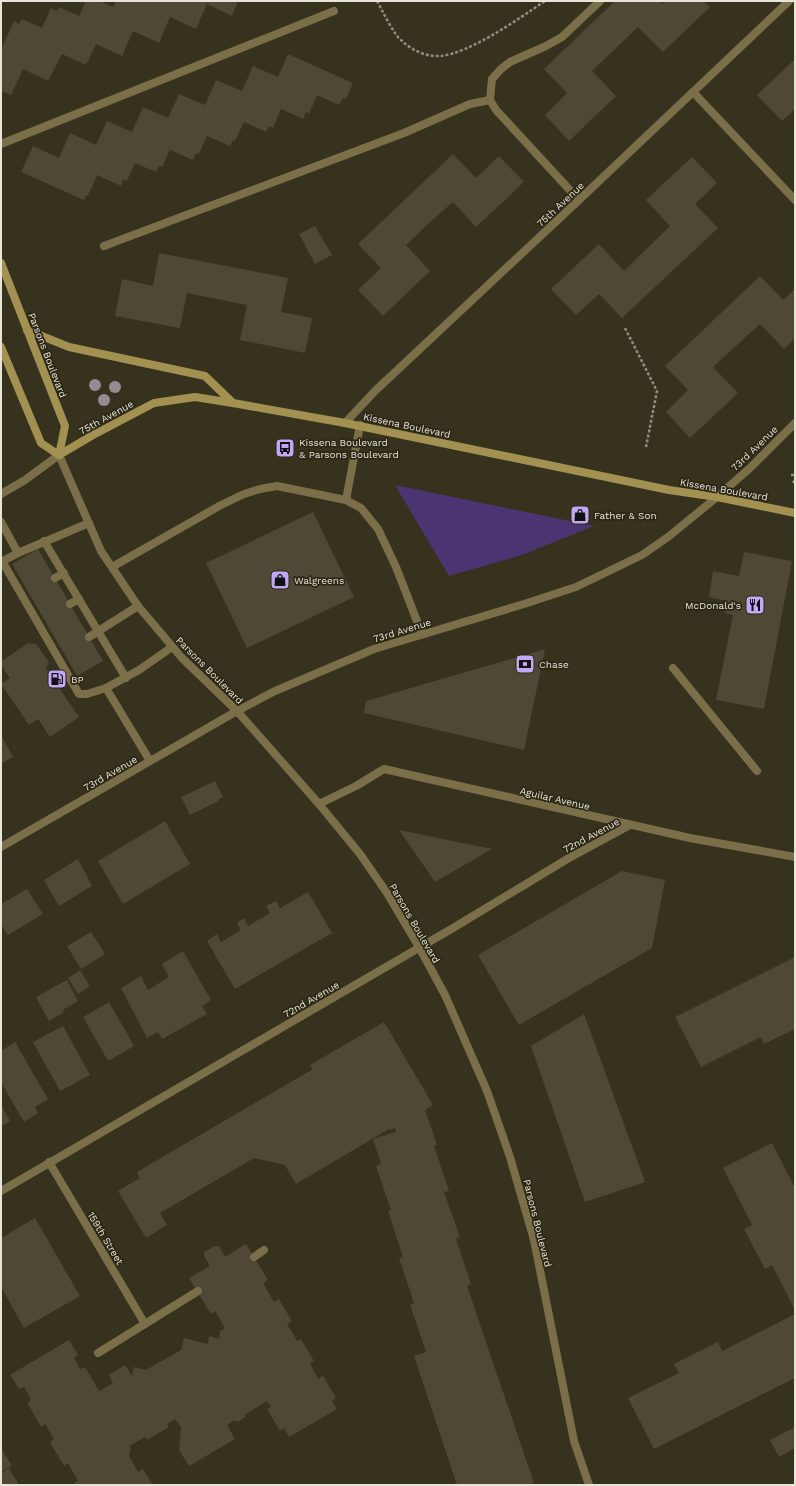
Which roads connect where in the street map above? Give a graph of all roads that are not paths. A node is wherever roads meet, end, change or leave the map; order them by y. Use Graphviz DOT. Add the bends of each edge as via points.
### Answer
graph roads {
  1 [pos="600,1"];
  2 [pos="788,1"];
  3 [pos="334,11"];
  4 [pos="693,92"];
  5 [pos="490,100"];
  6 [pos="1,144"];
  7 [pos="579,200"];
  8 [pos="795,200"];
  9 [pos="104,246"];
  10 [pos="1,263"];
  11 [pos="27,330"];
  12 [pos="1,347"];
  13 [pos="233,403"];
  14 [pos="346,423"];
  15 [pos="795,423"];
  16 [pos="360,426"];
  17 [pos="59,456"];
  18 [pos="1,494"];
  19 [pos="717,497"];
  20 [pos="346,500"];
  21 [pos="795,513"];
  22 [pos="1,522"];
  23 [pos="89,523"];
  24 [pos="44,541"];
  25 [pos="18,552"];
  26 [pos="2,562"];
  27 [pos="112,567"];
  28 [pos="64,573"];
  29 [pos="55,578"];
  30 [pos="79,599"];
  31 [pos="70,604"];
  32 [pos="138,606"];
  33 [pos="98,632"];
  34 [pos="422,634"];
  35 [pos="89,637"];
  36 [pos="172,647"];
  37 [pos="673,668"];
  38 [pos="126,678"];
  39 [pos="106,688"];
  40 [pos="237,711"];
  41 [pos="150,761"];
  42 [pos="756,771"];
  43 [pos="319,804"];
  44 [pos="630,825"];
  45 [pos="1,847"];
  46 [pos="795,857"];
  47 [pos="419,948"];
  48 [pos="49,1162"];
  49 [pos="1,1191"];
  50 [pos="264,1250"];
  51 [pos="254,1256"];
  52 [pos="198,1291"];
  53 [pos="145,1324"];
  54 [pos="98,1353"];
  55 [pos="589,1485"];
  1 -- 5 [label="street" via="562,36 501,69 492,79"];
  2 -- 4 [label="street, 75th Avenue"];
  3 -- 6 [label="street"];
  4 -- 7 [label="street, 75th Avenue"];
  4 -- 8 [label="street"];
  5 -- 7 [label="street" via="507,123"];
  5 -- 9 [label="street" via="470,104 404,134"];
  7 -- 14 [label="street, 75th Avenue" via="375,391"];
  10 -- 11 [label="main road, Parsons Boulevard"];
  11 -- 13 [label="main road" via="69,347 205,376"];
  11 -- 17 [label="main road, Parsons Boulevard" via="65,426"];
  12 -- 17 [label="main road" via="41,443"];
  13 -- 14 [label="main road, Kissena Boulevard"];
  13 -- 17 [label="main road, 75th Avenue" via="195,397 154,403"];
  14 -- 16 [label="main road, Kissena Boulevard"];
  15 -- 19 [label="street, 73rd Avenue"];
  16 -- 19 [label="main road, Kissena Boulevard" via="669,490"];
  16 -- 20 [label="street"];
  17 -- 18 [label="street, 75th Avenue"];
  17 -- 23 [label="street, Parsons Boulevard"];
  19 -- 21 [label="main road, Kissena Boulevard"];
  19 -- 34 [label="street, 73rd Avenue" via="642,555 576,587"];
  20 -- 27 [label="street" via="277,486 260,489 221,505"];
  20 -- 34 [label="street" via="361,508 378,529"];
  22 -- 25 [label="street"];
  23 -- 24 [label="street"];
  23 -- 27 [label="street, Parsons Boulevard" via="101,551"];
  24 -- 25 [label="street"];
  24 -- 28 [label="street"];
  25 -- 26 [label="street"];
  26 -- 39 [label="street" via="25,594 59,652 78,694"];
  27 -- 32 [label="street, Parsons Boulevard"];
  28 -- 29 [label="street"];
  28 -- 30 [label="street"];
  30 -- 31 [label="street"];
  30 -- 33 [label="street"];
  32 -- 33 [label="street"];
  32 -- 36 [label="street, Parsons Boulevard"];
  33 -- 35 [label="street"];
  33 -- 38 [label="street"];
  34 -- 40 [label="street, 73rd Avenue" via="337,664"];
  36 -- 38 [label="street"];
  36 -- 40 [label="street, Parsons Boulevard"];
  37 -- 42 [label="street"];
  38 -- 39 [label="street"];
  39 -- 41 [label="street"];
  40 -- 41 [label="street, 73rd Avenue"];
  40 -- 43 [label="street, Parsons Boulevard"];
  41 -- 45 [label="street, 73rd Avenue"];
  43 -- 44 [label="street, Aguilar Avenue" via="384,769"];
  43 -- 47 [label="street, Parsons Boulevard" via="383,887"];
  44 -- 46 [label="street, Aguilar Avenue"];
  44 -- 47 [label="street, 72nd Avenue" via="569,858"];
  47 -- 48 [label="street, 72nd Avenue"];
  47 -- 55 [label="street, Parsons Boulevard" via="445,995 487,1091 510,1157 534,1240 574,1441"];
  48 -- 49 [label="street, 72nd Avenue"];
  48 -- 53 [label="street, 159th Street"];
  50 -- 51 [label="street"];
  52 -- 53 [label="street"];
  53 -- 54 [label="street"];
}
